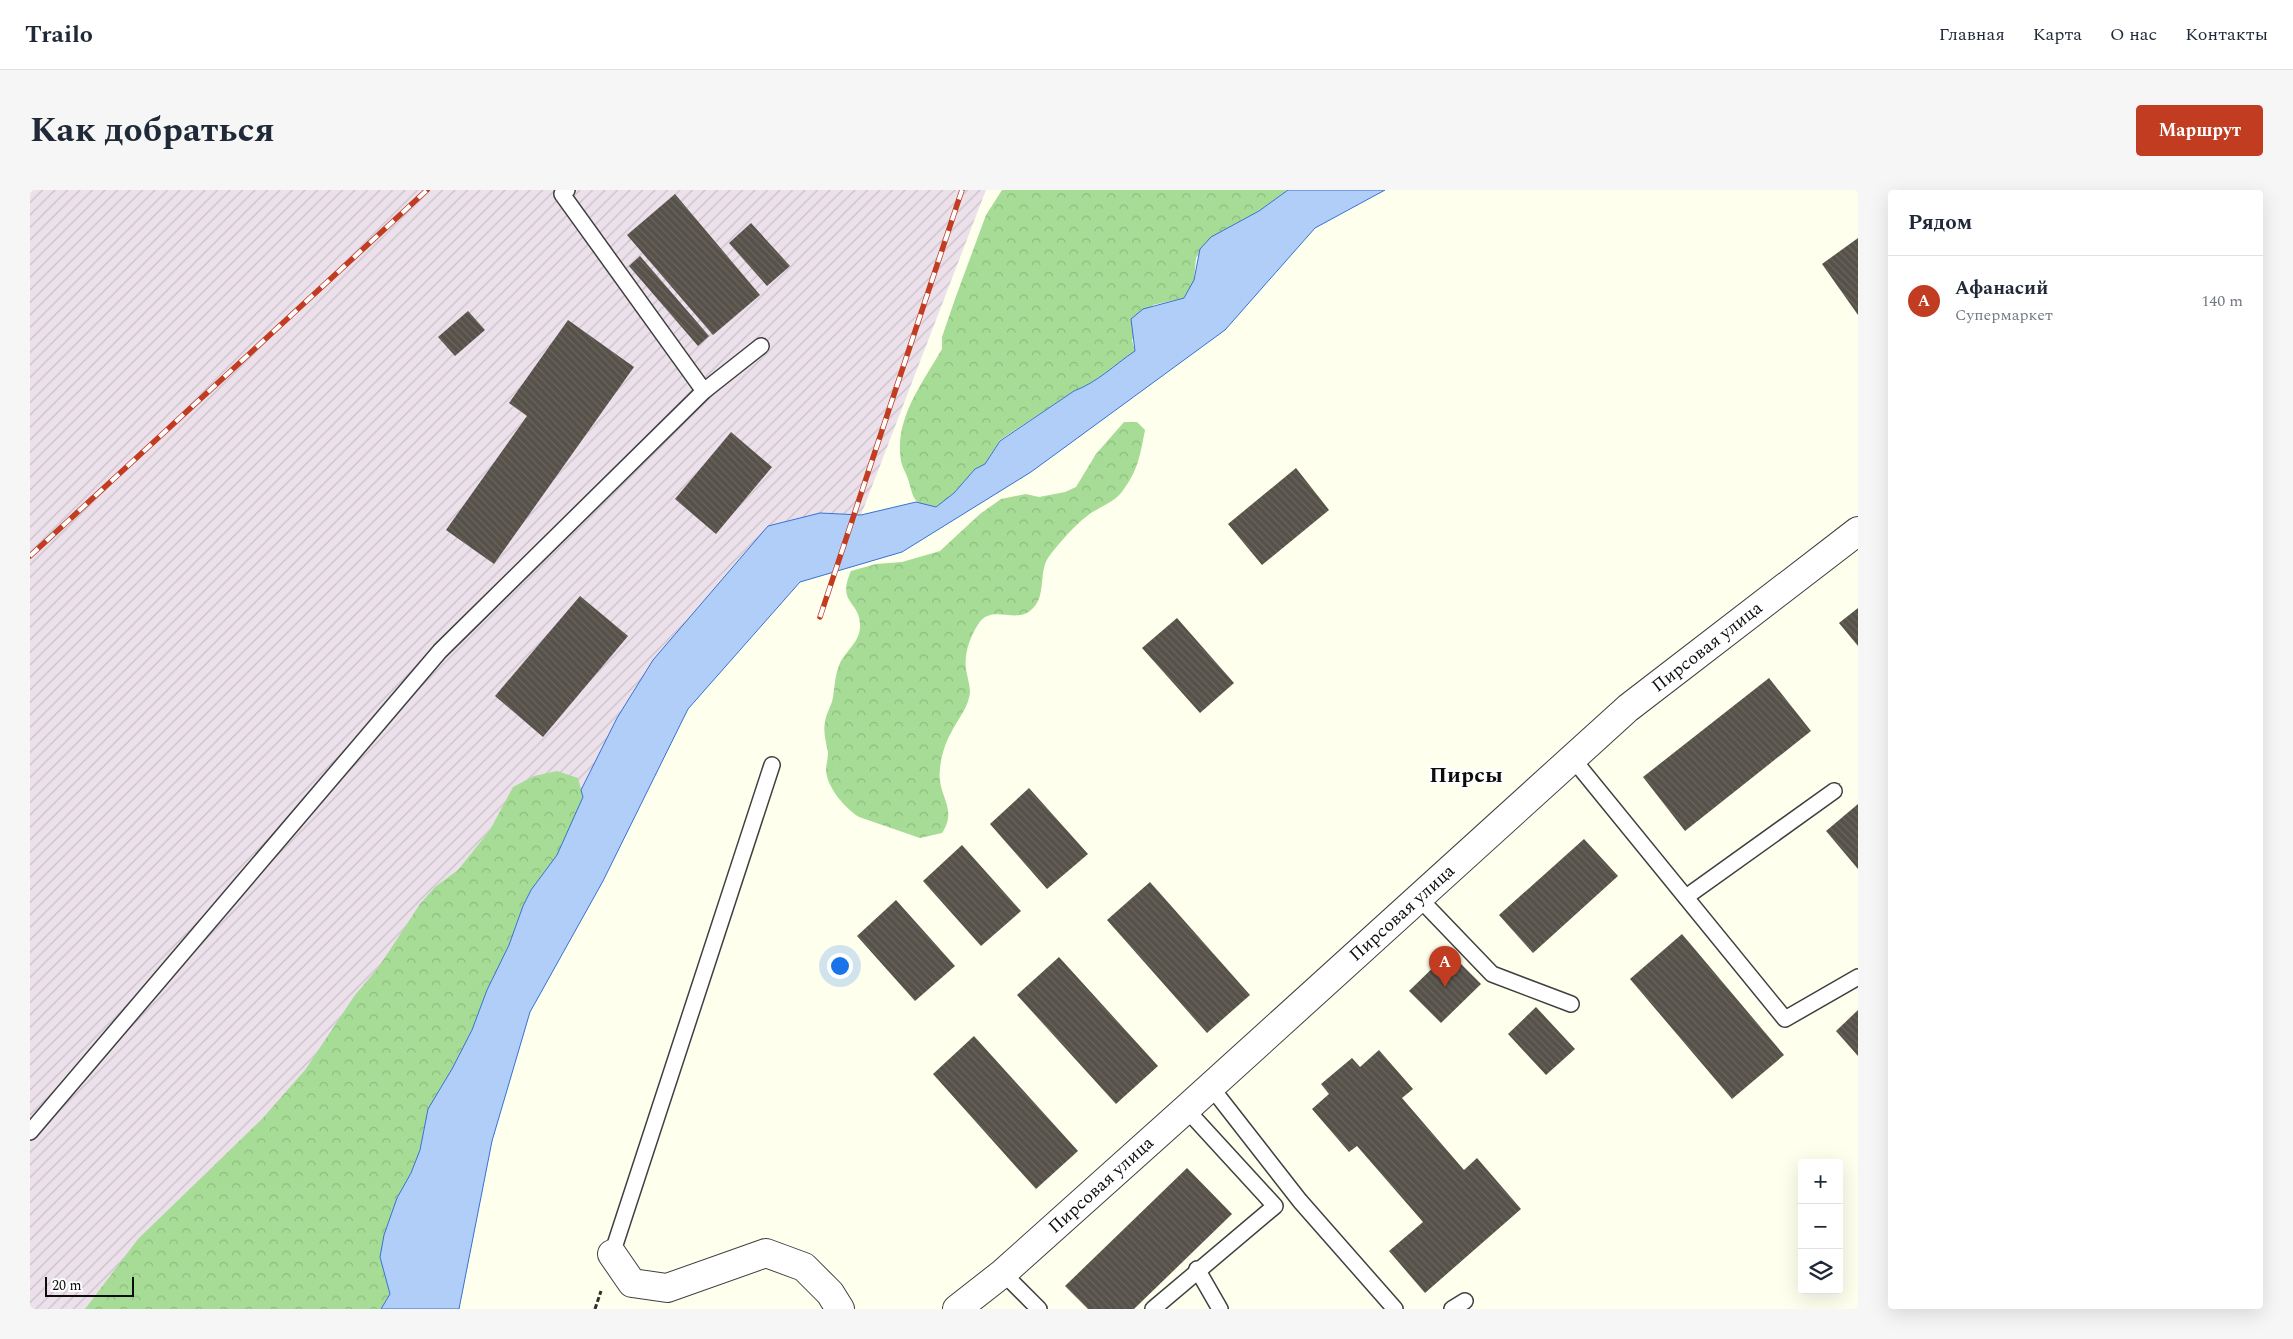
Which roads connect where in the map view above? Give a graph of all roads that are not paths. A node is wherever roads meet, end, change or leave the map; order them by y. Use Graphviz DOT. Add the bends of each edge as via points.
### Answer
graph roads {
  1 [pos="567,190"];
  2 [pos="761,346"];
  3 [pos="704,391"];
  4 [pos="1858,530"];
  5 [pos="1573,759"];
  6 [pos="772,765"];
  7 [pos="1834,791"];
  8 [pos="1686,897"];
  9 [pos="1419,898"];
  10 [pos="1858,977"];
  11 [pos="1571,1004"];
  12 [pos="1211,1087"];
  13 [pos="1186,1109"];
  14 [pos="30,1132"];
  15 [pos="612,1254"];
  16 [pos="1197,1269"];
  17 [pos="1003,1272"];
  18 [pos="840,1309"];
  19 [pos="957,1309"];
  20 [pos="1038,1309"];
  21 [pos="1153,1309"];
  22 [pos="1220,1309"];
  23 [pos="1395,1309"];
  1 -- 3 [label="lane" via="562,194"];
  2 -- 3 [label="lane"];
  3 -- 14 [label="lane" via="440,651"];
  4 -- 5 [label="street, Пирсовая улица" via="1628,708"];
  5 -- 8 [label="lane"];
  5 -- 9 [label="street, Пирсовая улица"];
  6 -- 15 [label="lane"];
  7 -- 8 [label="lane"];
  8 -- 10 [label="lane" via="1785,1019"];
  9 -- 11 [label="lane" via="1492,974"];
  9 -- 12 [label="street, Пирсовая улица"];
  12 -- 13 [label="street, Пирсовая улица"];
  12 -- 23 [label="lane" via="1300,1201"];
  13 -- 16 [label="lane" via="1275,1206"];
  13 -- 17 [label="street, Пирсовая улица"];
  15 -- 18 [label="street" via="632,1283 667,1288 766,1253 804,1267 830,1293"];
  16 -- 21 [label="lane"];
  16 -- 22 [label="lane"];
  17 -- 19 [label="street, Пирсовая улица"];
  17 -- 20 [label="lane"];
}
